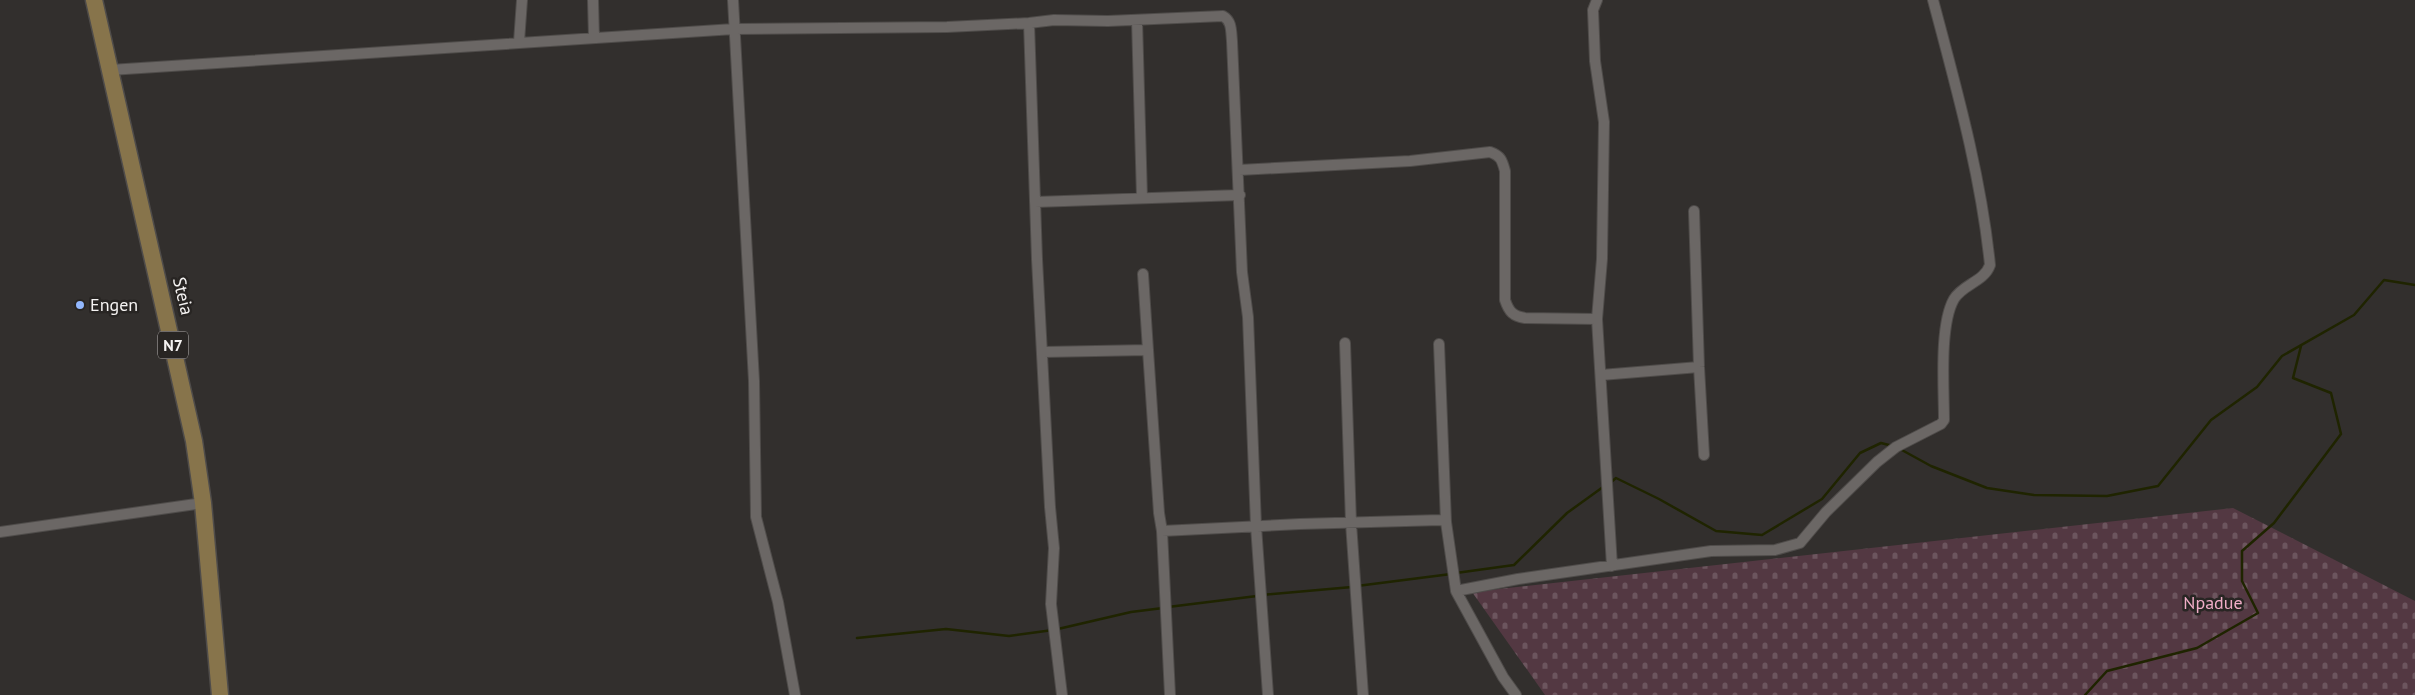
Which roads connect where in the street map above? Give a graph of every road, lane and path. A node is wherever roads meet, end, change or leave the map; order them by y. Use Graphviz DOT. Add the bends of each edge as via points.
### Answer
graph roads {
  1 [pos="94,0"];
  2 [pos="522,0"];
  3 [pos="593,0"];
  4 [pos="733,0"];
  5 [pos="1597,0"];
  6 [pos="1933,0"];
  7 [pos="1137,20"];
  8 [pos="1029,23"];
  9 [pos="734,28"];
  10 [pos="594,38"];
  11 [pos="519,42"];
  12 [pos="110,70"];
  13 [pos="1239,170"];
  14 [pos="1240,195"];
  15 [pos="1142,198"];
  16 [pos="1035,202"];
  17 [pos="1694,211"];
  18 [pos="1143,274"];
  19 [pos="1598,319"];
  20 [pos="1345,342"];
  21 [pos="1440,344"];
  22 [pos="1148,350"];
  23 [pos="1043,352"];
  24 [pos="1699,366"];
  25 [pos="1600,375"];
  26 [pos="1704,455"];
  27 [pos="204,503"];
  28 [pos="1351,522"];
  29 [pos="1446,522"];
  30 [pos="1256,526"];
  31 [pos="1162,531"];
  32 [pos="0,532"];
  33 [pos="1612,566"];
  34 [pos="1456,591"];
  35 [pos="220,695"];
  36 [pos="795,695"];
  37 [pos="1062,695"];
  38 [pos="1170,695"];
  39 [pos="1268,695"];
  40 [pos="1363,695"];
  41 [pos="1516,695"];
  1 -- 12 [label="main road, Steia / N7"];
  2 -- 11 [label="street"];
  3 -- 10 [label="street"];
  4 -- 9 [label="street"];
  5 -- 19 [label="street" via="1593,10 1604,122"];
  6 -- 33 [label="street" via="1983,209 1990,265 1987,272 1967,285 1954,300 1948,317 1944,335 1944,420 1896,447 1877,462 1826,512 1800,543 1775,550 1711,552"];
  7 -- 8 [label="street"];
  7 -- 13 [label="street" via="1216,15 1228,19"];
  7 -- 15 [label="street"];
  8 -- 9 [label="street" via="947,27"];
  8 -- 16 [label="street"];
  9 -- 10 [label="street"];
  9 -- 36 [label="street" via="754,371 756,517 778,602"];
  10 -- 11 [label="street"];
  11 -- 12 [label="street"];
  12 -- 27 [label="main road, Steia / N7" via="190,419"];
  13 -- 14 [label="street"];
  13 -- 19 [label="street" via="1410,161 1490,152 1498,155 1505,171 1505,300 1509,310 1515,316 1525,318"];
  14 -- 15 [label="street"];
  14 -- 30 [label="street"];
  15 -- 16 [label="street"];
  16 -- 23 [label="street"];
  17 -- 24 [label="street"];
  18 -- 22 [label="street"];
  19 -- 25 [label="street"];
  20 -- 28 [label="street"];
  21 -- 29 [label="street"];
  22 -- 23 [label="street"];
  22 -- 31 [label="street"];
  23 -- 37 [label="street" via="1050,507 1054,531 1051,604"];
  24 -- 25 [label="street"];
  24 -- 26 [label="street"];
  25 -- 33 [label="street"];
  27 -- 32 [label="street"];
  27 -- 35 [label="main road, Steia / N7"];
  28 -- 29 [label="street"];
  28 -- 30 [label="street"];
  28 -- 40 [label="street"];
  29 -- 34 [label="street"];
  30 -- 31 [label="street"];
  30 -- 39 [label="street"];
  31 -- 38 [label="street"];
  33 -- 34 [label="street"];
  34 -- 41 [label="street"];
}
